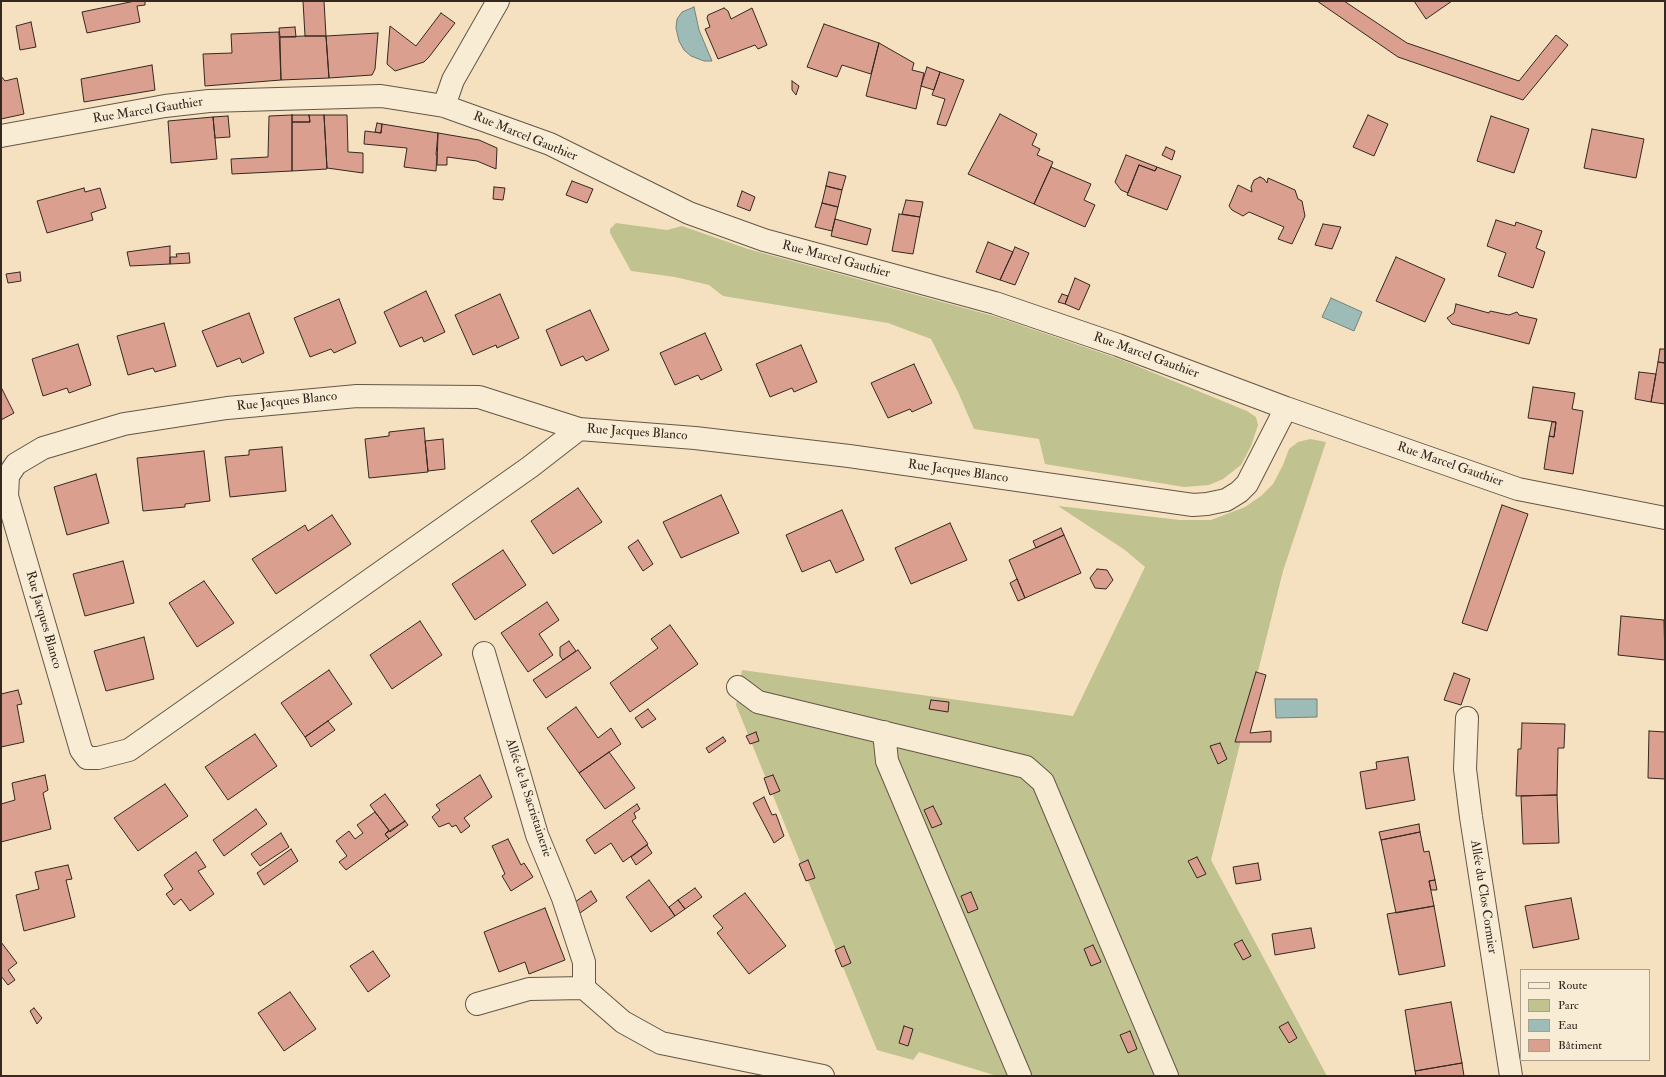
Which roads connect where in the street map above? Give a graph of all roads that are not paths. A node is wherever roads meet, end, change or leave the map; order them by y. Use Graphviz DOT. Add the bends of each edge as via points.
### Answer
graph roads {
  1 [pos="498,1"];
  2 [pos="444,106"];
  3 [pos="1,136"];
  4 [pos="1286,408"];
  5 [pos="579,429"];
  6 [pos="1665,518"];
  7 [pos="484,653"];
  8 [pos="738,687"];
  9 [pos="1466,718"];
  10 [pos="884,732"];
  11 [pos="584,988"];
  12 [pos="477,1004"];
  13 [pos="823,1076"];
  14 [pos="1020,1076"];
  15 [pos="1167,1076"];
  16 [pos="1511,1076"];
  1 -- 2 [label="street" via="453,80"];
  2 -- 3 [label="street, Rue Marcel Gauthier" via="381,96 209,101 165,106"];
  2 -- 4 [label="street, Rue Marcel Gauthier" via="550,144 689,213 764,240 994,303 1118,345"];
  4 -- 5 [label="street, Rue Jacques Blanco" via="1247,484 1226,500 1207,504 849,456 695,438"];
  4 -- 6 [label="street, Rue Marcel Gauthier" via="1518,489"];
  5 -- 5 [label="street, Rue Jacques Blanco" via="479,397 357,396 227,408 124,424 43,448 16,464 8,476 7,496 81,750 87,758 110,757 129,750 530,467"];
  7 -- 11 [label="street, Allée de la Sacristainerie" via="537,835 563,898 584,962"];
  8 -- 10 [label="street" via="758,702"];
  9 -- 16 [label="street, Allée du Clos Cormier" via="1465,769 1470,817"];
  10 -- 14 [label="street" via="886,761"];
  10 -- 15 [label="street" via="1026,767 1043,782"];
  11 -- 12 [label="street" via="529,989"];
  11 -- 13 [label="street" via="623,1022 661,1043"];
}
